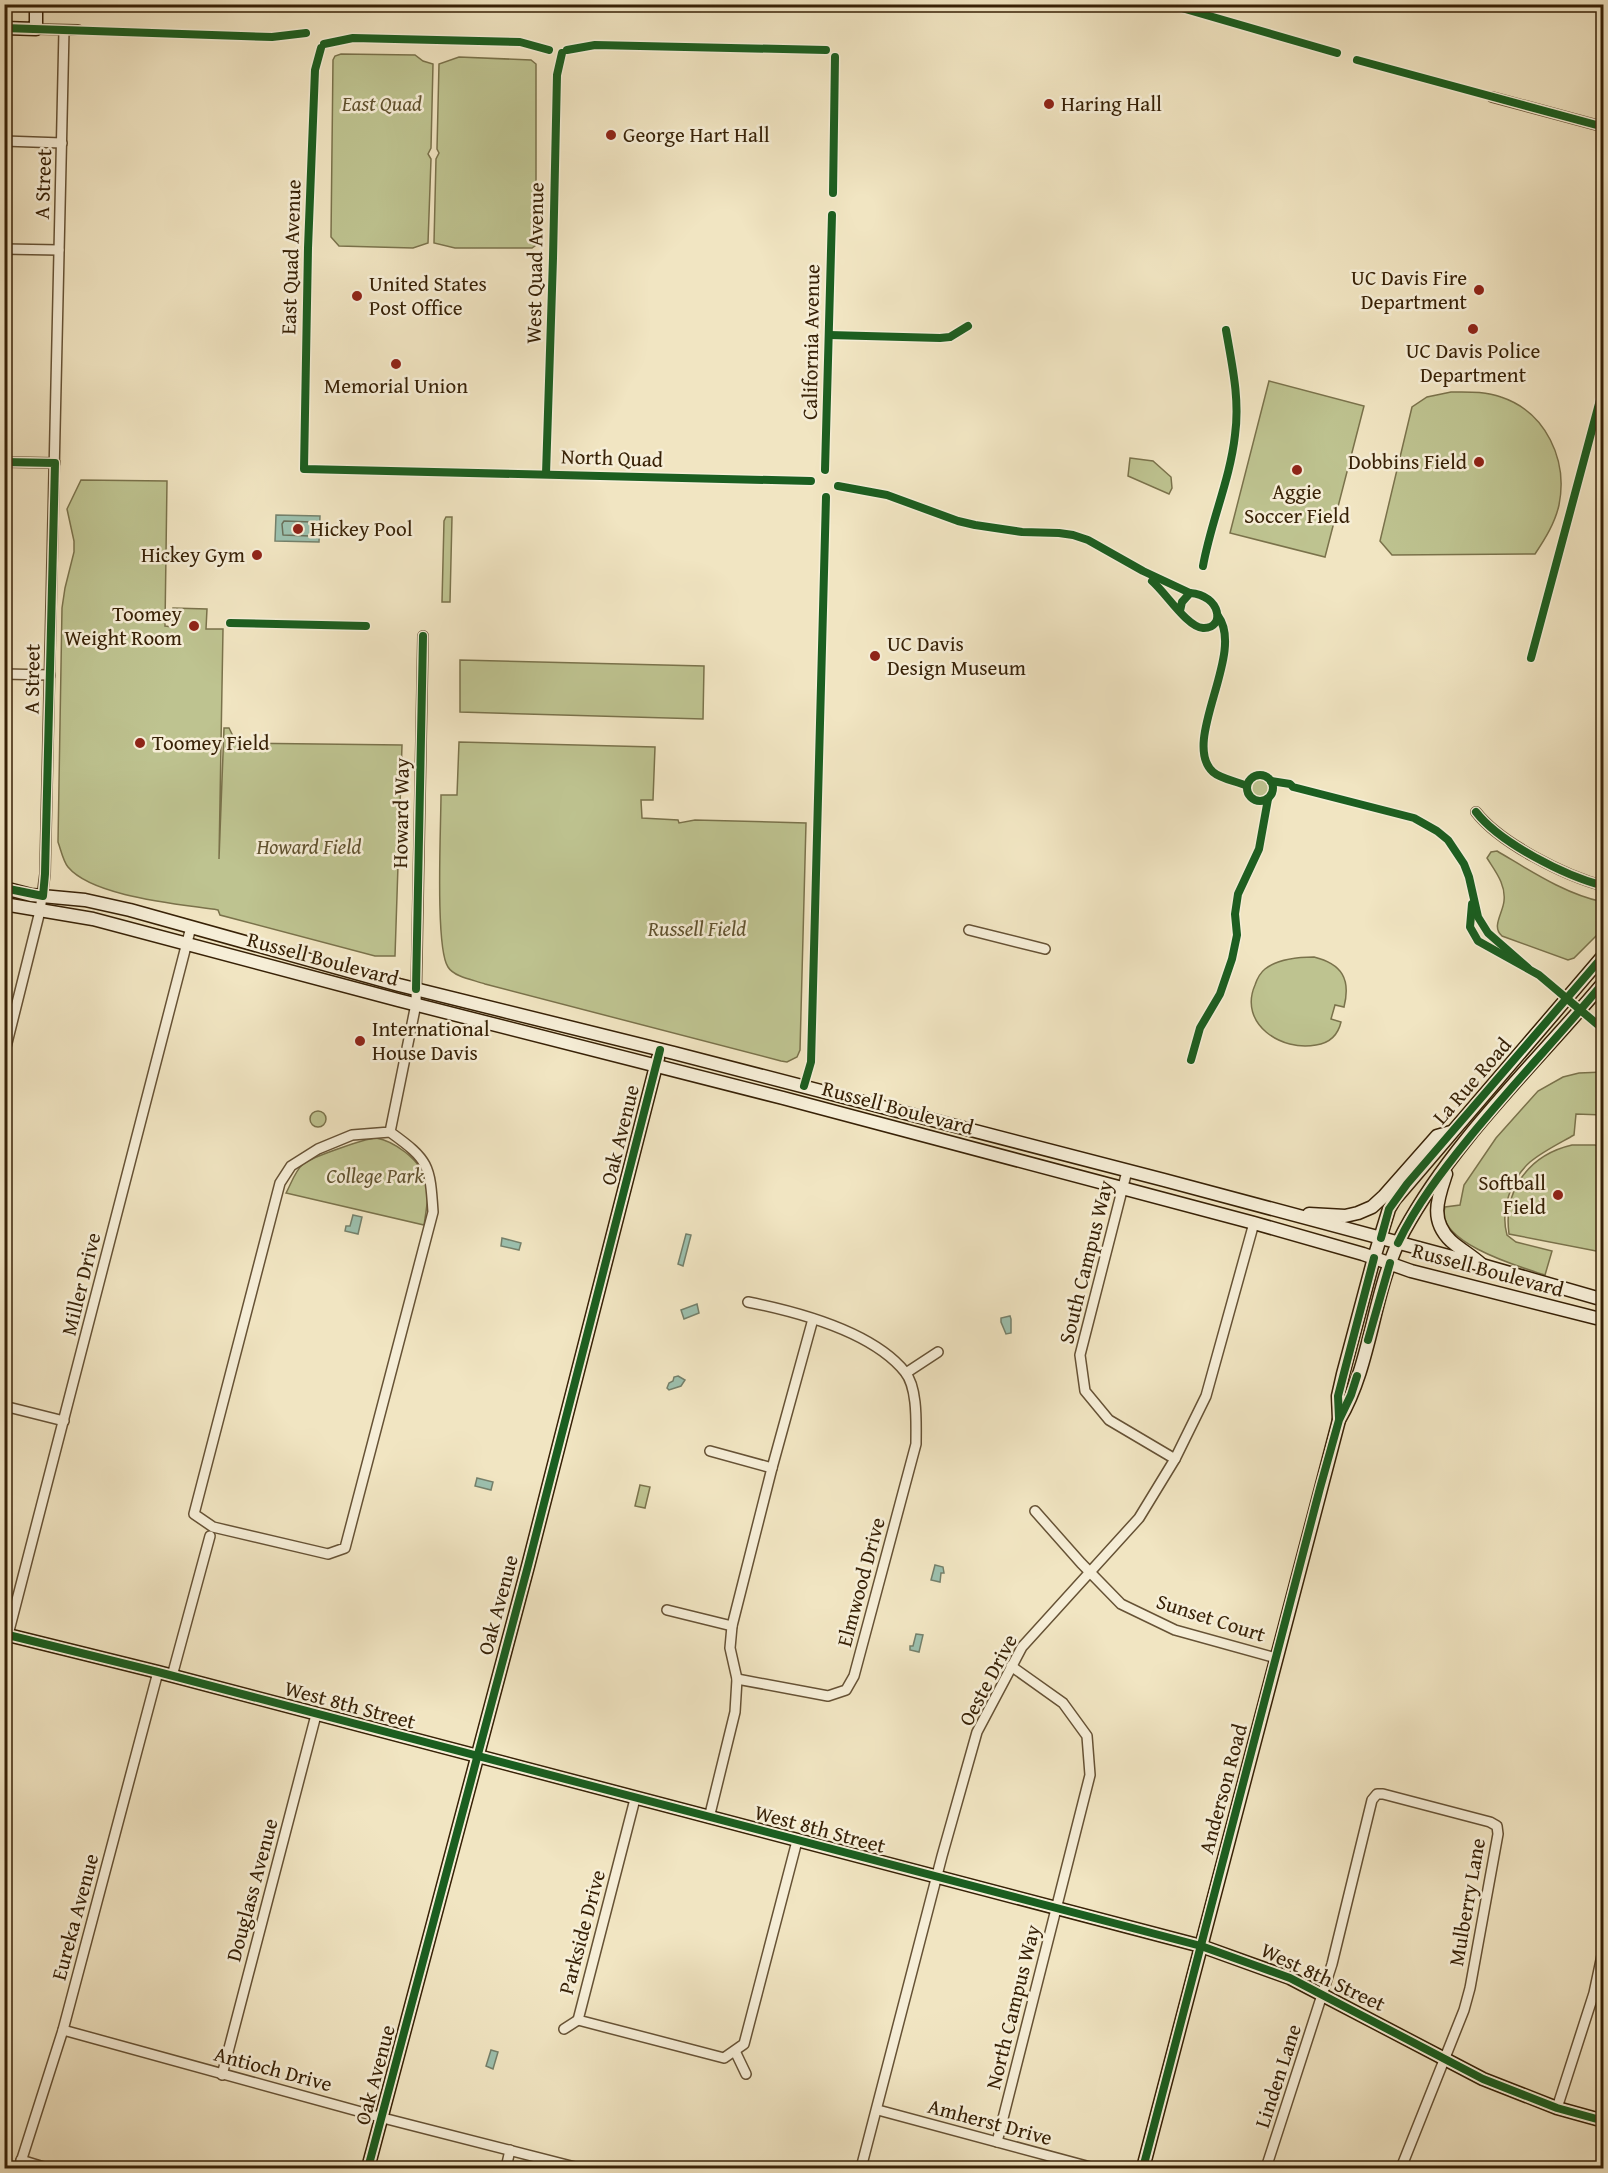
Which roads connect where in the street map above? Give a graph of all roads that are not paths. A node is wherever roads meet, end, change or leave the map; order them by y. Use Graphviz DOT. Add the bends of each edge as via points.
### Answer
graph roads {
  1 [pos="36,4"];
  2 [pos="4,28"];
  3 [pos="36,29"];
  4 [pos="64,30"];
  5 [pos="78,30"];
  6 [pos="1492,97"];
  7 [pos="1604,127"];
  8 [pos="4,141"];
  9 [pos="62,143"];
  10 [pos="4,249"];
  11 [pos="59,250"];
  12 [pos="4,462"];
  13 [pos="55,463"];
  14 [pos="423,636"];
  15 [pos="4,674"];
  16 [pos="50,675"];
  17 [pos="1476,812"];
  18 [pos="1604,885"];
  19 [pos="4,888"];
  20 [pos="43,896"];
  21 [pos="4,904"];
  22 [pos="40,910"];
  23 [pos="191,927"];
  24 [pos="969,930"];
  25 [pos="187,943"];
  26 [pos="1045,949"];
  27 [pos="1604,956"];
  28 [pos="1604,982"];
  29 [pos="416,989"];
  30 [pos="416,1004"];
  31 [pos="660,1050"];
  32 [pos="4,1055"];
  33 [pos="656,1066"];
  34 [pos="804,1086"];
  35 [pos="764,1094"];
  36 [pos="390,1132"];
  37 [pos="1451,1132"];
  38 [pos="1451,1160"];
  39 [pos="1127,1171"];
  40 [pos="1122,1188"];
  41 [pos="1288,1214"];
  42 [pos="1254,1223"];
  43 [pos="1381,1238"];
  44 [pos="1398,1243"];
  45 [pos="1374,1258"];
  46 [pos="1390,1263"];
  47 [pos="1482,1265"];
  48 [pos="1604,1300"];
  49 [pos="748,1302"];
  50 [pos="813,1319"];
  51 [pos="1604,1320"];
  52 [pos="938,1352"];
  53 [pos="1347,1359"];
  54 [pos="906,1373"];
  55 [pos="4,1406"];
  56 [pos="1345,1408"];
  57 [pos="1339,1420"];
  58 [pos="64,1421"];
  59 [pos="710,1451"];
  60 [pos="1175,1459"];
  61 [pos="772,1468"];
  62 [pos="1035,1510"];
  63 [pos="210,1536"];
  64 [pos="1090,1572"];
  65 [pos="667,1610"];
  66 [pos="732,1626"];
  67 [pos="6,1634"];
  68 [pos="4,1650"];
  69 [pos="1276,1658"];
  70 [pos="1011,1666"];
  71 [pos="158,1672"];
  72 [pos="172,1676"];
  73 [pos="737,1679"];
  74 [pos="316,1715"];
  75 [pos="477,1756"];
  76 [pos="635,1799"];
  77 [pos="709,1818"];
  78 [pos="797,1841"];
  79 [pos="937,1878"];
  80 [pos="1056,1909"];
  81 [pos="1200,1946"];
  82 [pos="1604,1946"];
  83 [pos="1323,1994"];
  84 [pos="1599,1994"];
  85 [pos="578,2020"];
  86 [pos="564,2029"];
  87 [pos="63,2030"];
  88 [pos="735,2051"];
  89 [pos="1445,2060"];
  90 [pos="746,2074"];
  91 [pos="222,2075"];
  92 [pos="1557,2108"];
  93 [pos="878,2110"];
  94 [pos="383,2118"];
  95 [pos="1604,2121"];
  96 [pos="997,2142"];
  97 [pos="510,2150"];
  98 [pos="20,2164"];
  99 [pos="47,2169"];
  100 [pos="368,2169"];
  101 [pos="506,2169"];
  102 [pos="579,2169"];
  103 [pos="861,2169"];
  104 [pos="1094,2169"];
  105 [pos="1143,2169"];
  106 [pos="1266,2169"];
  107 [pos="1401,2169"];
  1 -- 3 [label="main road"];
  2 -- 3 [label="main road"];
  3 -- 4 [label="street"];
  4 -- 5 [label="street"];
  4 -- 9 [label="street, A Street"];
  6 -- 7 [label="street"];
  8 -- 9 [label="street"];
  9 -- 11 [label="street, A Street"];
  10 -- 11 [label="street"];
  11 -- 13 [label="street, A Street"];
  12 -- 13 [label="street"];
  13 -- 16 [label="street, A Street"];
  14 -- 29 [label="street, Howard Way"];
  15 -- 16 [label="street"];
  16 -- 20 [label="street, A Street"];
  17 -- 18 [label="street" via="1502,838 1574,877"];
  19 -- 20 [label="main road, Russell Boulevard"];
  20 -- 22 [label="street, A Street"];
  20 -- 23 [label="main road, Russell Boulevard" via="100,903"];
  21 -- 22 [label="main road, Russell Boulevard"];
  22 -- 25 [label="main road, Russell Boulevard"];
  22 -- 32 [label="street, A Street"];
  23 -- 25 [label="street, Miller Drive"];
  23 -- 29 [label="main road, Russell Boulevard"];
  24 -- 26 [label="street"];
  25 -- 30 [label="main road, Russell Boulevard"];
  25 -- 58 [label="street, Miller Drive"];
  27 -- 37 [label="main road, La Rue Road"];
  28 -- 38 [label="main road, La Rue Road"];
  29 -- 30 [label="street, Howard Way"];
  29 -- 31 [label="main road, Russell Boulevard"];
  30 -- 33 [label="main road, Russell Boulevard"];
  30 -- 36 [label="street"];
  31 -- 33 [label="main road, Oak Avenue"];
  31 -- 34 [label="main road, Russell Boulevard"];
  33 -- 35 [label="main road, Russell Boulevard"];
  33 -- 75 [label="main road, Oak Avenue"];
  34 -- 35 [label="main road" via="795,1092 771,1087"];
  34 -- 39 [label="main road, Russell Boulevard"];
  35 -- 40 [label="main road, Russell Boulevard"];
  36 -- 36 [label="street" via="352,1135 318,1149 291,1166 280,1183 194,1514 213,1527 328,1554 345,1548 433,1212 427,1164"];
  37 -- 41 [label="main road" via="1437,1136 1368,1209 1345,1215"];
  37 -- 43 [label="main road, La Rue Road" via="1395,1199"];
  38 -- 44 [label="main road, La Rue Road"];
  38 -- 47 [label="main road" via="1436,1203 1436,1215 1452,1242"];
  39 -- 40 [label="street, South Campus Way"];
  39 -- 41 [label="main road, Russell Boulevard"];
  40 -- 42 [label="main road, Russell Boulevard"];
  40 -- 60 [label="street, South Campus Way" via="1080,1355 1085,1391 1109,1420"];
  41 -- 43 [label="main road, Russell Boulevard"];
  42 -- 45 [label="main road, Russell Boulevard"];
  42 -- 60 [label="street, Oeste Drive" via="1206,1396"];
  43 -- 44 [label="main road, Russell Boulevard"];
  43 -- 45 [label="main road, La Rue Road"];
  44 -- 46 [label="main road, La Rue Road"];
  44 -- 47 [label="main road, Russell Boulevard"];
  45 -- 46 [label="main road, Russell Boulevard"];
  45 -- 53 [label="main road, Anderson Road"];
  46 -- 51 [label="main road, Russell Boulevard"];
  46 -- 56 [label="main road, Anderson Road"];
  47 -- 48 [label="main road, Russell Boulevard"];
  49 -- 50 [label="street"];
  50 -- 54 [label="street" via="876,1346"];
  50 -- 61 [label="street"];
  52 -- 54 [label="street"];
  53 -- 56 [label="main road" via="1354,1368"];
  53 -- 57 [label="main road, Anderson Road" via="1338,1396"];
  54 -- 73 [label="street, Elmwood Drive" via="916,1414 916,1444 854,1676 846,1690 828,1696"];
  55 -- 58 [label="street"];
  56 -- 57 [label="main road, Anderson Road"];
  57 -- 69 [label="main road, Anderson Road"];
  58 -- 67 [label="street, Miller Drive"];
  59 -- 61 [label="street"];
  60 -- 64 [label="street, Oeste Drive" via="1139,1518"];
  61 -- 66 [label="street"];
  62 -- 64 [label="street, Sunset Court"];
  63 -- 72 [label="street"];
  64 -- 69 [label="street, Sunset Court" via="1121,1604 1149,1619"];
  64 -- 70 [label="street, Oeste Drive" via="1022,1647"];
  65 -- 66 [label="street"];
  66 -- 73 [label="street" via="730,1648"];
  67 -- 68 [label="street, Miller Drive"];
  67 -- 71 [label="main road, West 8th Street"];
  69 -- 81 [label="main road, Anderson Road"];
  70 -- 79 [label="street, Oeste Drive" via="977,1732"];
  70 -- 80 [label="street, North Campus Way" via="1063,1703 1087,1736 1090,1775"];
  71 -- 72 [label="main road, West 8th Street"];
  71 -- 87 [label="street, Eureka Avenue"];
  72 -- 74 [label="main road, West 8th Street"];
  73 -- 77 [label="street" via="735,1712"];
  74 -- 75 [label="main road, West 8th Street"];
  74 -- 91 [label="street, Douglass Avenue"];
  75 -- 76 [label="main road, West 8th Street"];
  75 -- 94 [label="main road, Oak Avenue"];
  76 -- 77 [label="main road, West 8th Street"];
  76 -- 85 [label="street, Parkside Drive"];
  77 -- 78 [label="main road, West 8th Street"];
  78 -- 79 [label="main road, West 8th Street"];
  78 -- 88 [label="street" via="744,2044"];
  79 -- 80 [label="main road, West 8th Street"];
  79 -- 93 [label="street, Oeste Drive"];
  80 -- 81 [label="main road, West 8th Street"];
  80 -- 96 [label="street, North Campus Way"];
  81 -- 83 [label="main road, West 8th Street" via="1248,1961"];
  81 -- 105 [label="main road, Anderson Road"];
  82 -- 84 [label="street"];
  83 -- 89 [label="main road, West 8th Street"];
  83 -- 89 [label="street, Mulberry Lane" via="1372,1800 1377,1794 1497,1826 1470,1988"];
  83 -- 106 [label="street, Linden Lane"];
  84 -- 92 [label="street"];
  85 -- 86 [label="street"];
  85 -- 88 [label="street, Parkside Drive" via="724,2058"];
  87 -- 91 [label="street, Antioch Drive"];
  87 -- 98 [label="street, Eureka Avenue"];
  88 -- 90 [label="street"];
  89 -- 92 [label="main road, West 8th Street"];
  89 -- 107 [label="street"];
  91 -- 94 [label="street, Antioch Drive"];
  92 -- 95 [label="main road, West 8th Street"];
  93 -- 96 [label="street, Amherst Drive"];
  93 -- 103 [label="street, Oeste Drive"];
  94 -- 97 [label="street, Antioch Drive"];
  94 -- 100 [label="main road, Oak Avenue"];
  96 -- 104 [label="street, Amherst Drive"];
  97 -- 101 [label="street"];
  97 -- 102 [label="street, Antioch Drive"];
  98 -- 99 [label="street"];
}
